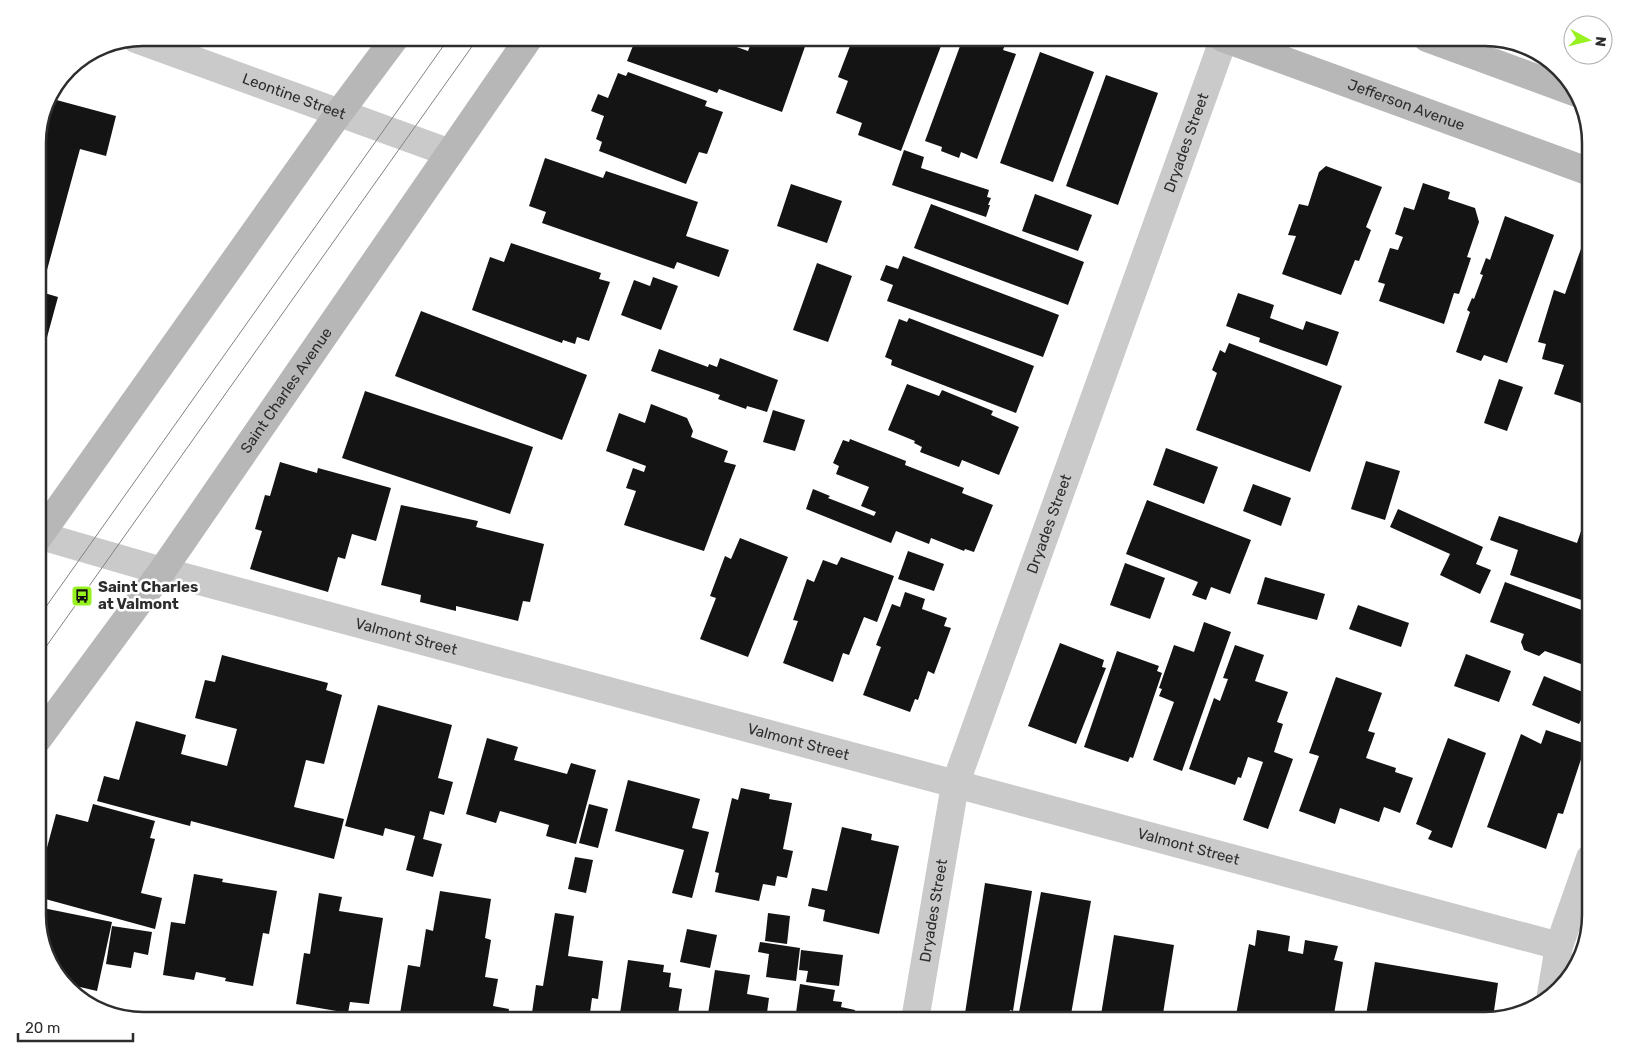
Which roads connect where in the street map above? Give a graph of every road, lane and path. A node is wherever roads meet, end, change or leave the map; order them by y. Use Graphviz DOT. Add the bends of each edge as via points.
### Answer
graph roads {
  1 [pos="155,46"];
  2 [pos="389,46"];
  3 [pos="524,46"];
  4 [pos="1220,46"];
  5 [pos="1245,46"];
  6 [pos="1449,46"];
  7 [pos="1565,88"];
  8 [pos="339,113"];
  9 [pos="450,153"];
  10 [pos="1582,169"];
  11 [pos="46,525"];
  12 [pos="46,538"];
  13 [pos="162,571"];
  14 [pos="46,728"];
  15 [pos="955,785"];
  16 [pos="1582,881"];
  17 [pos="1559,946"];
  18 [pos="1553,984"];
  19 [pos="916,1012"];
  1 -- 8 [label="street, Leontine Street"];
  2 -- 8 [label="main road"];
  3 -- 9 [label="main road, Saint Charles Avenue"];
  4 -- 15 [label="street, Dryades Street"];
  5 -- 10 [label="main road, Jefferson Avenue"];
  6 -- 7 [label="main road"];
  8 -- 9 [label="street, Leontine Street"];
  8 -- 11 [label="main road"];
  9 -- 13 [label="main road, Saint Charles Avenue"];
  12 -- 13 [label="street, Valmont Street"];
  13 -- 14 [label="main road, Saint Charles Avenue"];
  13 -- 15 [label="street, Valmont Street"];
  15 -- 17 [label="street, Valmont Street"];
  15 -- 19 [label="street, Dryades Street"];
  16 -- 17 [label="street"];
  17 -- 18 [label="street"];
}
